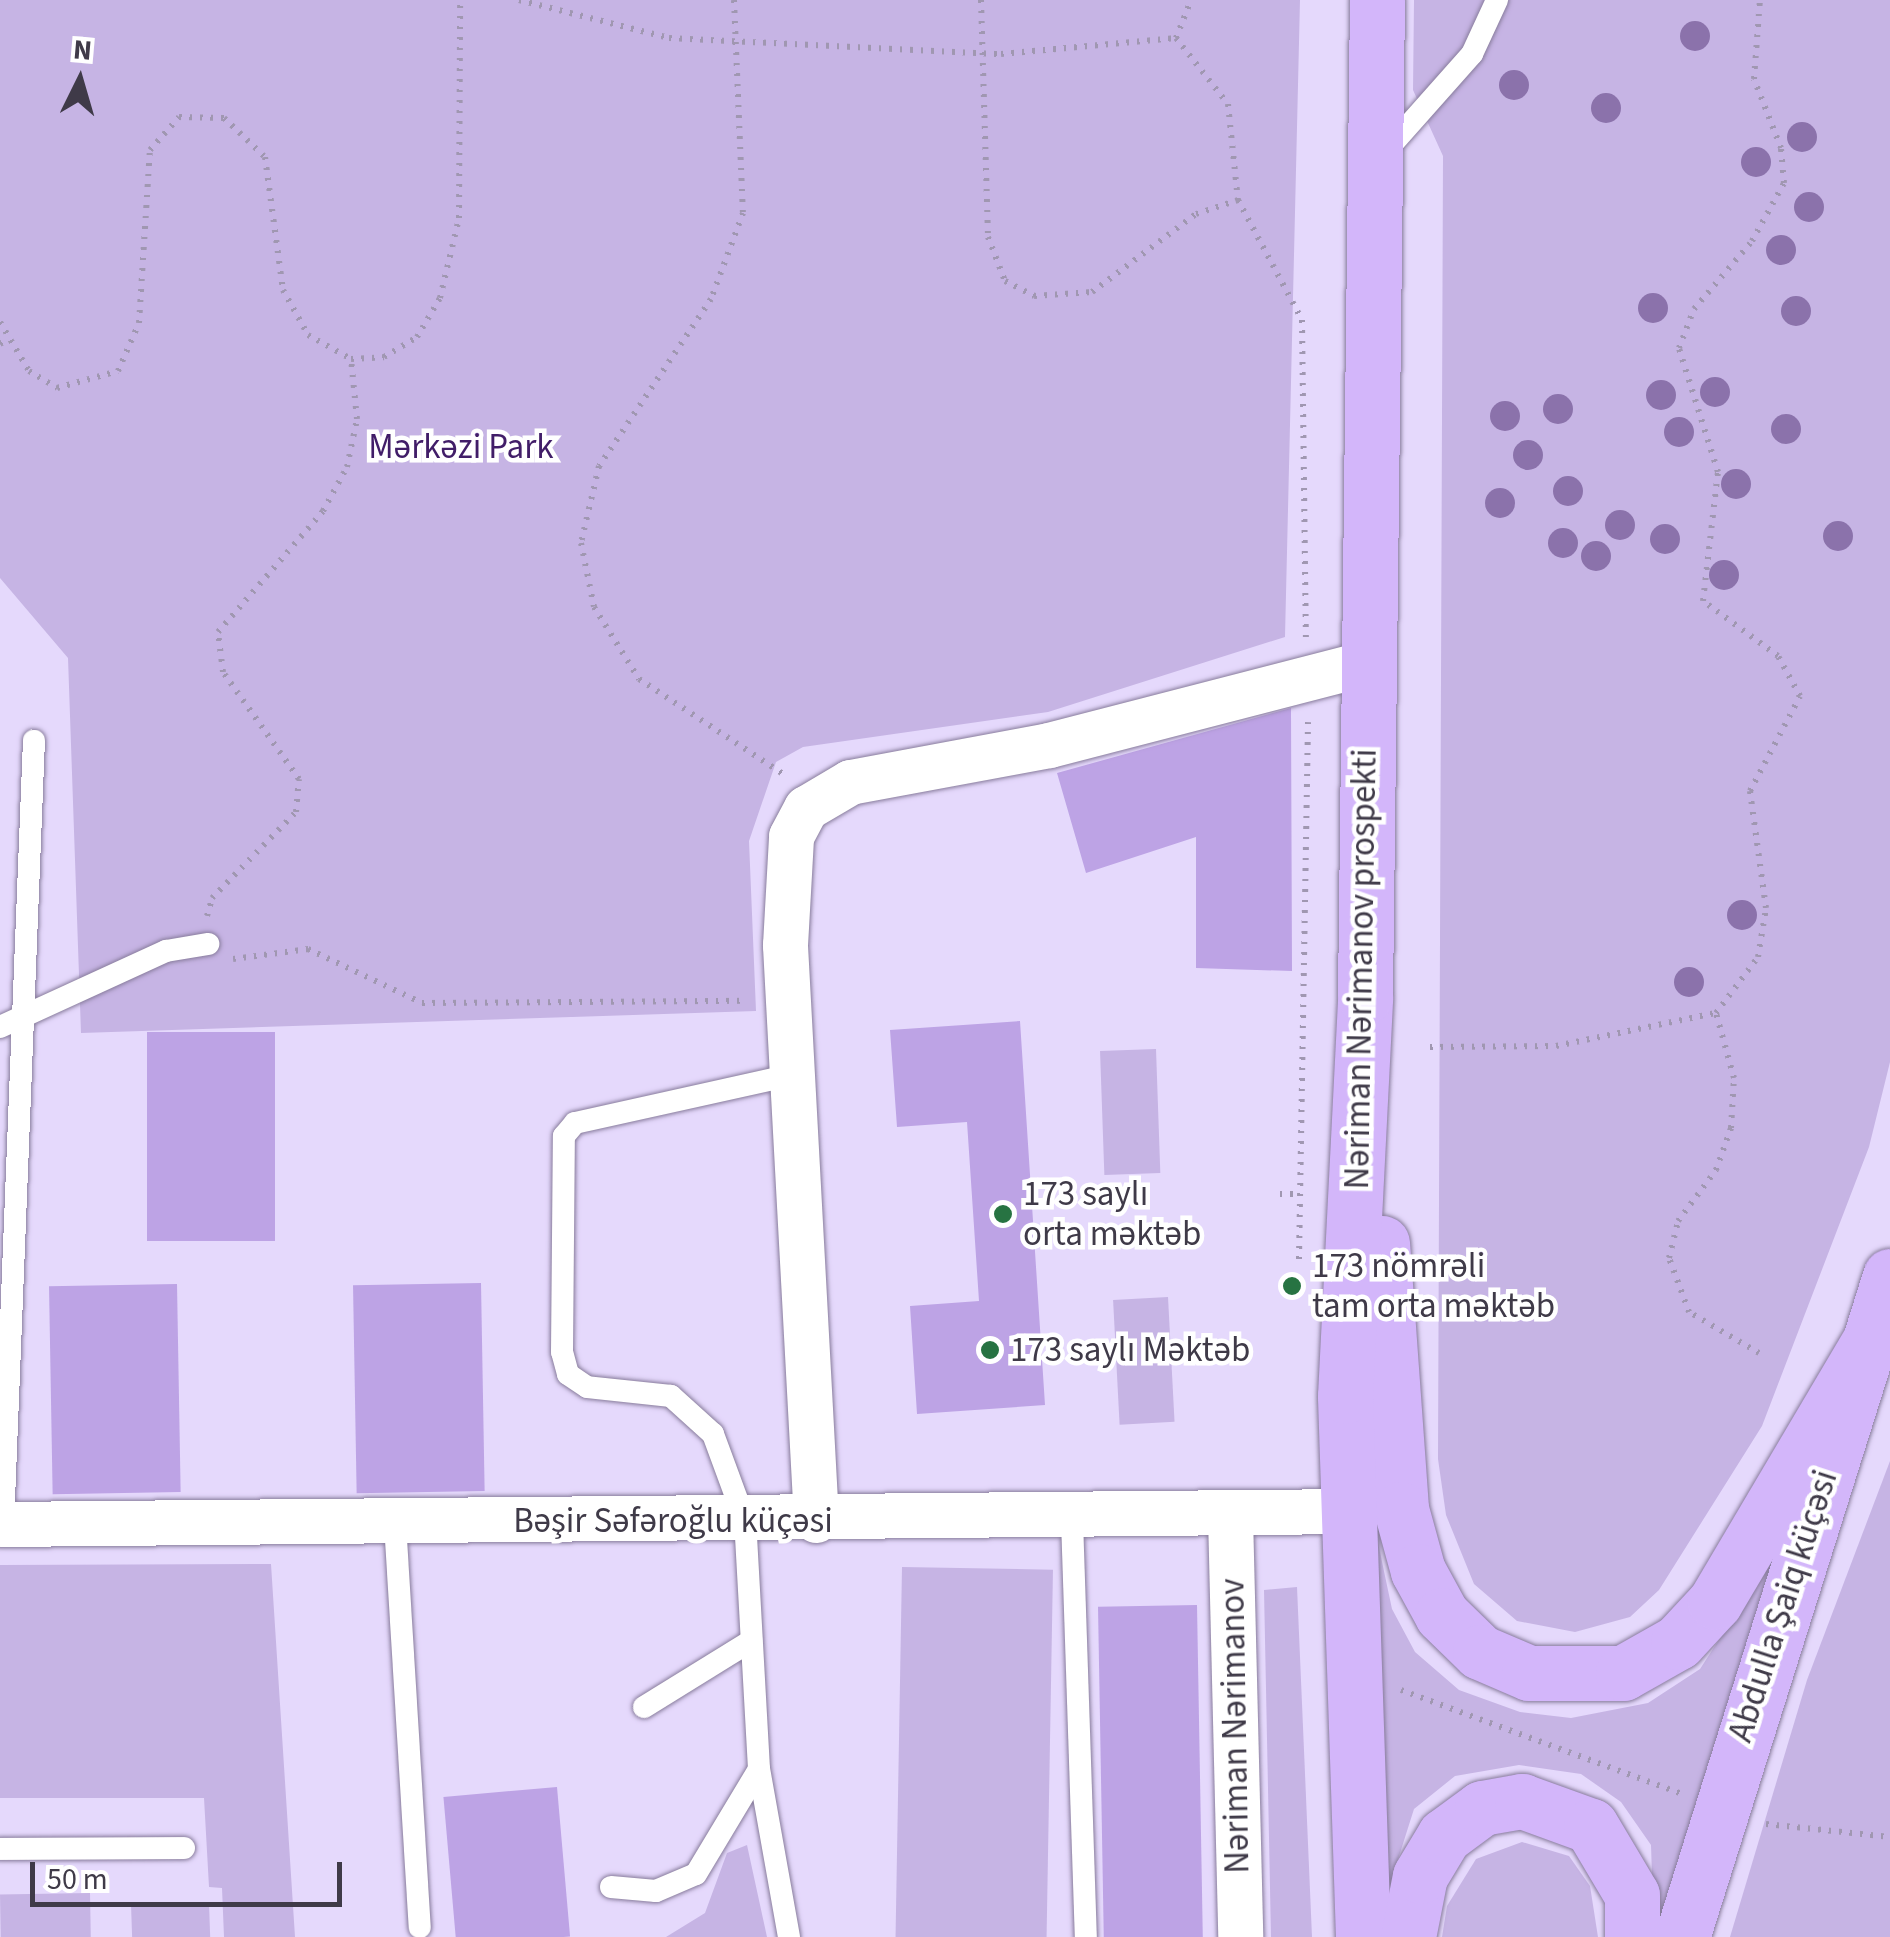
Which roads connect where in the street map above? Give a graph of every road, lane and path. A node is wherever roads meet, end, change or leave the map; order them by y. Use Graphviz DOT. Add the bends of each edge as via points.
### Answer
graph roads {
  1 [pos="460,0"];
  2 [pos="520,0"];
  3 [pos="734,0"];
  4 [pos="981,0"];
  5 [pos="1191,0"];
  6 [pos="1377,0"];
  7 [pos="1497,0"];
  8 [pos="1760,0"];
  9 [pos="1176,38"];
  10 [pos="736,41"];
  11 [pos="984,53"];
  12 [pos="1375,163"];
  13 [pos="1238,200"];
  14 [pos="0,322"];
  15 [pos="9,339"];
  16 [pos="0,344"];
  17 [pos="351,360"];
  18 [pos="1306,649"];
  19 [pos="1367,663"];
  20 [pos="1308,710"];
  21 [pos="34,741"];
  22 [pos="789,777"];
  23 [pos="208,944"];
  24 [pos="1365,996"];
  25 [pos="770,1001"];
  26 [pos="1716,1013"];
  27 [pos="8,1024"];
  28 [pos="1430,1048"];
  29 [pos="791,1075"];
  30 [pos="1280,1194"];
  31 [pos="1298,1194"];
  32 [pos="1300,1273"];
  33 [pos="1890,1276"];
  34 [pos="1867,1345"];
  35 [pos="1759,1354"];
  36 [pos="1346,1511"];
  37 [pos="1230,1514"];
  38 [pos="816,1520"];
  39 [pos="1072,1520"];
  40 [pos="745,1521"];
  41 [pos="395,1522"];
  42 [pos="1,1524"];
  43 [pos="752,1641"];
  44 [pos="1390,1686"];
  45 [pos="644,1707"];
  46 [pos="759,1769"];
  47 [pos="1688,1796"];
  48 [pos="1759,1820"];
  49 [pos="1890,1837"];
  50 [pos="184,1848"];
  51 [pos="0,1849"];
  52 [pos="611,1887"];
  53 [pos="420,1927"];
  54 [pos="789,1937"];
  55 [pos="1086,1937"];
  56 [pos="1240,1937"];
  57 [pos="1363,1937"];
  58 [pos="1408,1937"];
  59 [pos="1632,1937"];
  60 [pos="1682,1937"];
  1 -- 17 [label="path" via="459,218 440,298 417,337 384,357"];
  2 -- 10 [label="path" via="669,38"];
  3 -- 10 [label="path"];
  4 -- 11 [label="path"];
  5 -- 9 [label="path"];
  6 -- 12 [label="main road, Nəriman Nərimanov prospekti"];
  7 -- 12 [label="lane" via="1472,54"];
  8 -- 26 [label="path" via="1754,79 1782,148 1784,183 1752,241 1694,309 1679,348 1718,472 1704,601 1778,656 1800,696 1750,790 1766,908 1758,958"];
  9 -- 11 [label="path"];
  9 -- 13 [label="path" via="1228,104"];
  10 -- 11 [label="path"];
  10 -- 22 [label="path" via="743,213 711,299 600,466 582,543 594,607 638,678"];
  11 -- 13 [label="path" via="988,237 1006,281 1034,296 1092,292 1196,214"];
  12 -- 19 [label="main road, Nəriman Nərimanov prospekti"];
  13 -- 18 [label="path" via="1302,320"];
  14 -- 15 [label="path"];
  15 -- 16 [label="path"];
  15 -- 17 [label="path" via="29,371 57,388 118,371 139,323 150,150 178,117 224,118 265,157 282,290 308,336"];
  17 -- 23 [label="path" via="357,419 347,467 322,510 218,632 222,672 298,779 296,812 212,898"];
  19 -- 24 [label="main road, Nəriman Nərimanov prospekti"];
  19 -- 29 [label="street" via="824,793 791,836 786,876"];
  20 -- 31 [label="path"];
  21 -- 27 [label="lane"];
  23 -- 25 [label="path" via="232,959 308,948 422,1003"];
  23 -- 27 [label="lane" via="166,952"];
  24 -- 34 [label="main road" via="1401,1508 1426,1586 1480,1652 1530,1674 1579,1678 1623,1672 1678,1642 1714,1602"];
  24 -- 36 [label="main road, Nəriman Nərimanov prospekti"];
  26 -- 28 [label="path" via="1573,1044"];
  26 -- 35 [label="path" via="1734,1078 1732,1128 1716,1170 1678,1221 1671,1278 1689,1312"];
  27 -- 42 [label="lane"];
  29 -- 38 [label="street"];
  29 -- 40 [label="lane" via="575,1124 564,1136 568,1374 587,1387 671,1396 713,1434"];
  30 -- 31 [label="path"];
  31 -- 32 [label="path"];
  33 -- 34 [label="main road, Abdulla Şaiq küçəsi"];
  34 -- 60 [label="main road, Abdulla Şaiq küçəsi"];
  36 -- 37 [label="street, Bəşir Səfəroğlu küçəsi"];
  36 -- 57 [label="main road, Nəriman Nərimanov prospekti"];
  37 -- 39 [label="street, Bəşir Səfəroğlu küçəsi"];
  37 -- 56 [label="street, Nəriman Nərimanov"];
  38 -- 39 [label="street, Bəşir Səfəroğlu küçəsi"];
  38 -- 40 [label="street, Bəşir Səfəroğlu küçəsi"];
  39 -- 55 [label="lane"];
  40 -- 41 [label="street, Bəşir Səfəroğlu küçəsi"];
  40 -- 43 [label="lane"];
  41 -- 42 [label="street, Bəşir Səfəroğlu küçəsi"];
  41 -- 53 [label="lane"];
  43 -- 45 [label="lane"];
  43 -- 46 [label="lane"];
  44 -- 47 [label="path"];
  46 -- 52 [label="lane" via="696,1874 656,1891"];
  46 -- 54 [label="lane"];
  48 -- 49 [label="path"];
  50 -- 51 [label="lane"];
  58 -- 59 [label="main road" via="1420,1876 1444,1836 1482,1808 1522,1800 1592,1826 1632,1895"];
}
